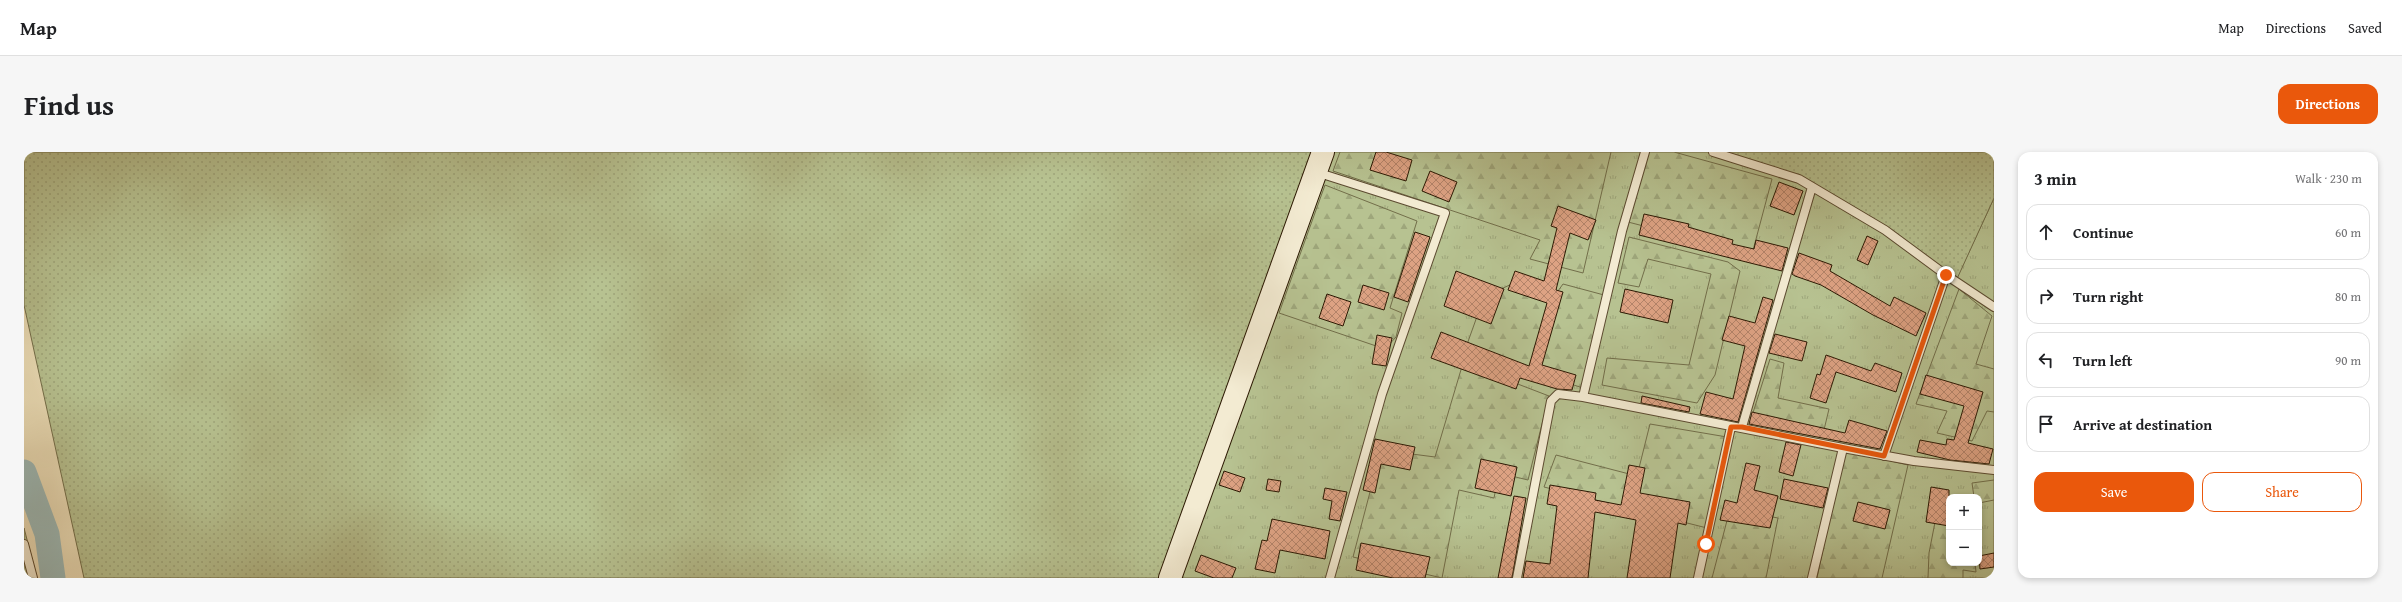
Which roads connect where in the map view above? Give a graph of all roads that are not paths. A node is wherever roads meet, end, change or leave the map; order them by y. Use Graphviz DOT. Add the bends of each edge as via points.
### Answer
graph roads {
  1 [pos="1645,152"];
  2 [pos="1713,152"];
  3 [pos="1319,162"];
  4 [pos="1812,187"];
  5 [pos="1946,275"];
  6 [pos="1994,307"];
  7 [pos="1583,397"];
  8 [pos="1731,427"];
  9 [pos="1742,427"];
  10 [pos="1843,448"];
  11 [pos="1884,456"];
  12 [pos="1994,470"];
  13 [pos="24,544"];
  14 [pos="32,578"];
  15 [pos="1170,578"];
  16 [pos="1330,578"];
  17 [pos="1517,578"];
  18 [pos="1698,578"];
  19 [pos="1812,578"];
  1 -- 7 [label="lane" via="1622,231"];
  2 -- 4 [label="lane" via="1795,177"];
  3 -- 15 [label="street"];
  3 -- 16 [label="lane" via="1445,213 1382,394"];
  4 -- 5 [label="lane" via="1885,230"];
  4 -- 9 [label="lane"];
  5 -- 6 [label="lane"];
  5 -- 11 [label="lane"];
  7 -- 8 [label="lane"];
  7 -- 17 [label="lane" via="1558,394 1551,401"];
  8 -- 9 [label="lane"];
  8 -- 18 [label="lane"];
  9 -- 10 [label="lane"];
  10 -- 11 [label="lane"];
  10 -- 19 [label="lane"];
  11 -- 12 [label="lane"];
  13 -- 14 [label="lane"];
}
